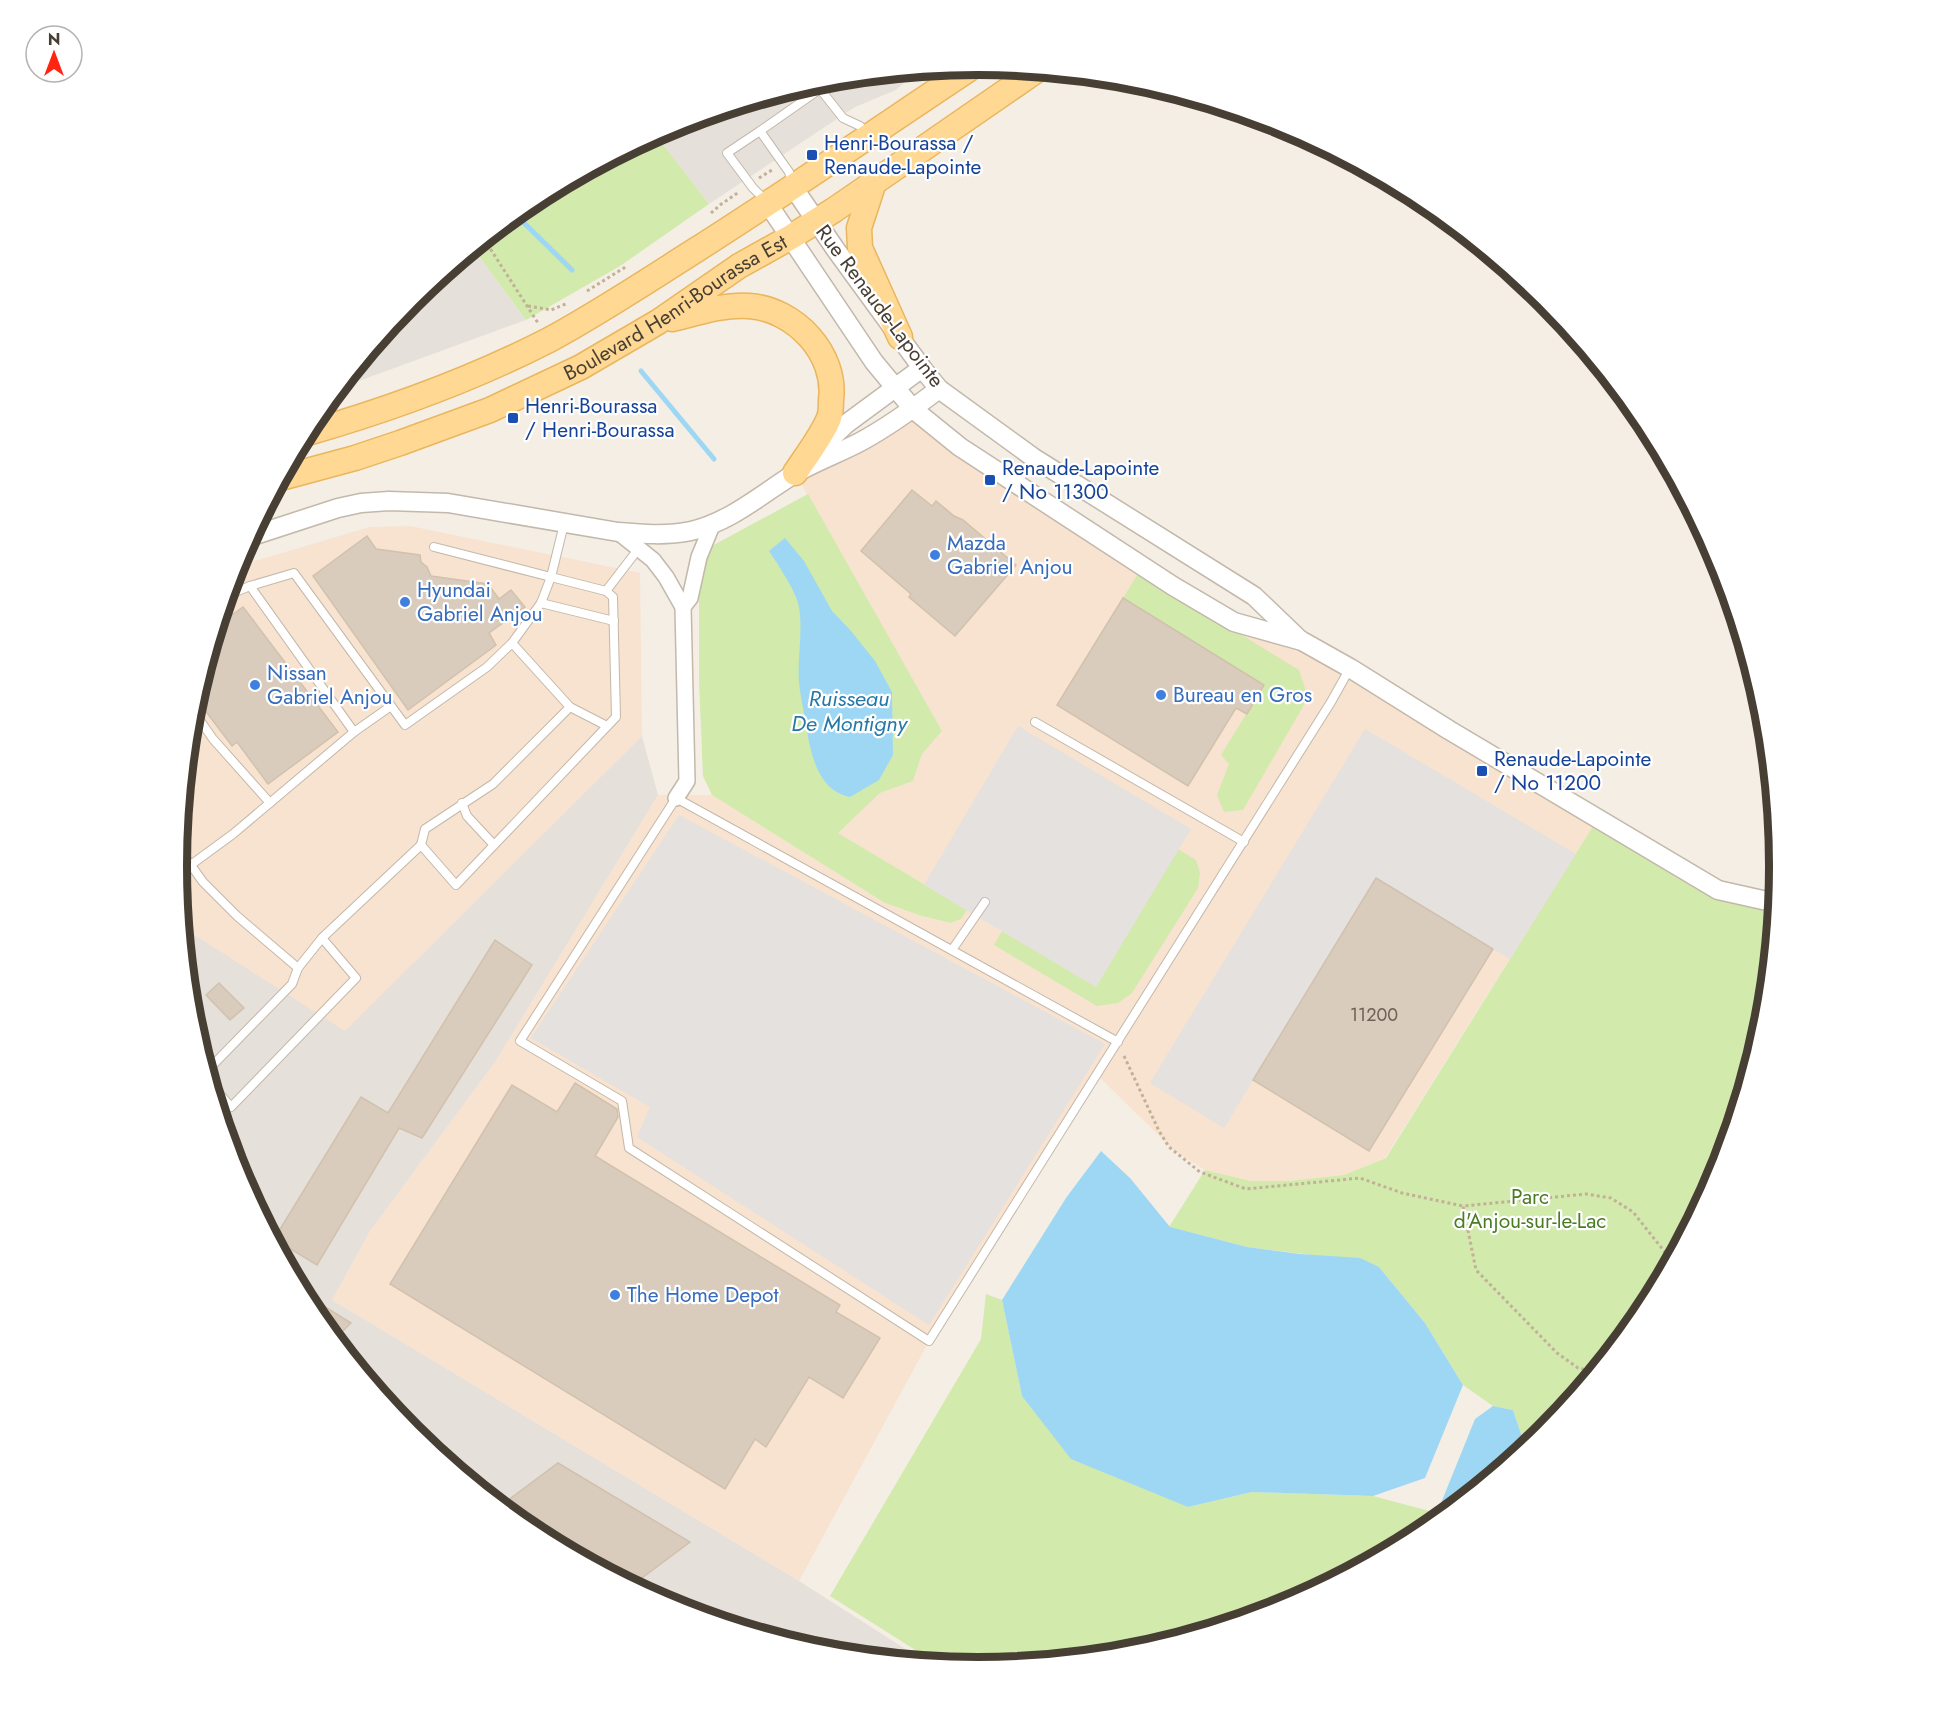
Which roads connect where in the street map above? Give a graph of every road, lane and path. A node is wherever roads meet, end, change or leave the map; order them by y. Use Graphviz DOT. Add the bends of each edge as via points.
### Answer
graph roads {
  1 [pos="959,76"];
  2 [pos="1027,77"];
  3 [pos="821,91"];
  4 [pos="816,92"];
  5 [pos="760,131"];
  6 [pos="868,136"];
  7 [pos="775,168"];
  8 [pos="759,178"];
  9 [pos="874,182"];
  10 [pos="794,187"];
  11 [pos="740,191"];
  12 [pos="768,204"];
  13 [pos="703,218"];
  14 [pos="816,221"];
  15 [pos="791,237"];
  16 [pos="488,245"];
  17 [pos="629,266"];
  18 [pos="581,295"];
  19 [pos="571,301"];
  20 [pos="528,306"];
  21 [pos="658,322"];
  22 [pos="900,337"];
  23 [pos="549,339"];
  24 [pos="922,368"];
  25 [pos="895,388"];
  26 [pos="939,388"];
  27 [pos="913,409"];
  28 [pos="318,430"];
  29 [pos="1034,458"];
  30 [pos="795,473"];
  31 [pos="291,475"];
  32 [pos="1016,485"];
  33 [pos="564,523"];
  34 [pos="713,523"];
  35 [pos="618,532"];
  36 [pos="260,533"];
  37 [pos="434,547"];
  38 [pos="639,548"];
  39 [pos="551,577"];
  40 [pos="250,586"];
  41 [pos="606,591"];
  42 [pos="237,592"];
  43 [pos="541,603"];
  44 [pos="683,608"];
  45 [pos="614,621"];
  46 [pos="1302,641"];
  47 [pos="512,643"];
  48 [pos="1350,668"];
  49 [pos="391,706"];
  50 [pos="570,707"];
  51 [pos="200,721"];
  52 [pos="1035,722"];
  53 [pos="607,726"];
  54 [pos="354,732"];
  55 [pos="676,798"];
  56 [pos="270,803"];
  57 [pos="462,803"];
  58 [pos="1244,842"];
  59 [pos="421,845"];
  60 [pos="494,845"];
  61 [pos="186,858"];
  62 [pos="191,864"];
  63 [pos="186,868"];
  64 [pos="1768,901"];
  65 [pos="986,902"];
  66 [pos="322,938"];
  67 [pos="952,950"];
  68 [pos="298,968"];
  69 [pos="1118,1042"];
  70 [pos="212,1066"];
  71 [pos="221,1095"];
  72 [pos="1463,1206"];
  73 [pos="1667,1255"];
  74 [pos="1588,1370"];
  1 -- 6 [label="main road, Boulevard Henri-Bourassa Est"];
  2 -- 9 [label="main road, Boulevard Henri-Bourassa Est"];
  3 -- 6 [label="lane" via="843,118 860,126"];
  4 -- 5 [label="lane"];
  5 -- 10 [label="lane" via="789,172"];
  5 -- 12 [label="lane" via="727,153"];
  6 -- 10 [label="main road, Boulevard Henri-Bourassa Est"];
  7 -- 8 [label="path"];
  9 -- 14 [label="main road, Boulevard Henri-Bourassa Est"];
  9 -- 22 [label="main road" via="859,228 860,248"];
  10 -- 12 [label="main road, Boulevard Henri-Bourassa Est"];
  10 -- 14 [label="street, Rue Renaude-Lapointe"];
  11 -- 13 [label="path"];
  12 -- 15 [label="street, Rue Renaude-Lapointe"];
  12 -- 23 [label="main road, Boulevard Henri-Bourassa Est"];
  14 -- 15 [label="main road, Boulevard Henri-Bourassa Est"];
  14 -- 22 [label="street, Rue Renaude-Lapointe"];
  15 -- 21 [label="main road, Boulevard Henri-Bourassa Est" via="739,266"];
  15 -- 25 [label="street, Rue Renaude-Lapointe"];
  16 -- 20 [label="path"];
  17 -- 18 [label="path"];
  19 -- 20 [label="path" via="551,310"];
  20 -- 23 [label="path"];
  21 -- 30 [label="main road" via="718,308 750,306 778,312 806,332 825,358 833,386 829,417"];
  21 -- 31 [label="main road, Boulevard Henri-Bourassa Est" via="580,367 490,410 355,458"];
  22 -- 24 [label="street, Rue Renaude-Lapointe"];
  23 -- 28 [label="main road, Boulevard Henri-Bourassa Est" via="423,395"];
  24 -- 25 [label="street"];
  24 -- 26 [label="street, Rue Renaude-Lapointe"];
  25 -- 27 [label="street, Rue Renaude-Lapointe"];
  25 -- 30 [label="street" via="846,424"];
  26 -- 27 [label="street"];
  26 -- 29 [label="street, Rue Renaude-Lapointe"];
  27 -- 30 [label="street" via="858,443"];
  27 -- 32 [label="street, Rue Renaude-Lapointe"];
  29 -- 32 [label="lane"];
  29 -- 46 [label="street, Rue Renaude-Lapointe" via="1254,596"];
  30 -- 34 [label="street"];
  32 -- 46 [label="street, Rue Renaude-Lapointe" via="1234,622"];
  33 -- 35 [label="street"];
  33 -- 36 [label="street" via="448,503 389,501 338,508"];
  33 -- 39 [label="lane"];
  34 -- 35 [label="street" via="691,531 646,535"];
  34 -- 44 [label="street" via="699,557 690,598"];
  35 -- 38 [label="street"];
  37 -- 39 [label="lane"];
  38 -- 41 [label="lane"];
  38 -- 44 [label="street" via="666,577"];
  39 -- 41 [label="lane"];
  39 -- 43 [label="lane"];
  40 -- 42 [label="lane"];
  40 -- 49 [label="lane" via="294,573"];
  40 -- 54 [label="lane"];
  41 -- 45 [label="lane" via="613,597"];
  43 -- 45 [label="lane"];
  43 -- 47 [label="lane"];
  44 -- 55 [label="street" via="687,782"];
  45 -- 53 [label="lane" via="616,717"];
  46 -- 48 [label="street, Rue Renaude-Lapointe"];
  47 -- 49 [label="lane" via="487,667 405,725"];
  47 -- 50 [label="lane"];
  48 -- 58 [label="lane"];
  48 -- 64 [label="street, Rue Renaude-Lapointe" via="1718,890"];
  49 -- 54 [label="lane"];
  50 -- 53 [label="lane"];
  50 -- 57 [label="lane" via="494,784"];
  51 -- 56 [label="lane"];
  52 -- 58 [label="lane"];
  53 -- 60 [label="lane"];
  54 -- 56 [label="lane"];
  55 -- 67 [label="lane"];
  55 -- 69 [label="lane" via="520,1041 622,1101 629,1148 929,1341"];
  56 -- 62 [label="lane"];
  57 -- 59 [label="lane" via="424,830"];
  57 -- 60 [label="lane" via="466,816"];
  58 -- 69 [label="lane"];
  59 -- 60 [label="lane" via="456,885"];
  59 -- 66 [label="lane"];
  61 -- 62 [label="lane"];
  62 -- 63 [label="lane"];
  62 -- 68 [label="lane" via="237,916"];
  65 -- 67 [label="lane"];
  66 -- 68 [label="lane"];
  66 -- 71 [label="lane" via="356,978 231,1107"];
  67 -- 69 [label="lane"];
  68 -- 70 [label="lane" via="292,984"];
  69 -- 72 [label="path" via="1169,1147 1200,1172 1246,1189 1360,1178 1402,1193"];
  72 -- 73 [label="path" via="1586,1194 1611,1198 1633,1212"];
  72 -- 74 [label="path" via="1476,1270 1557,1353"];
}
